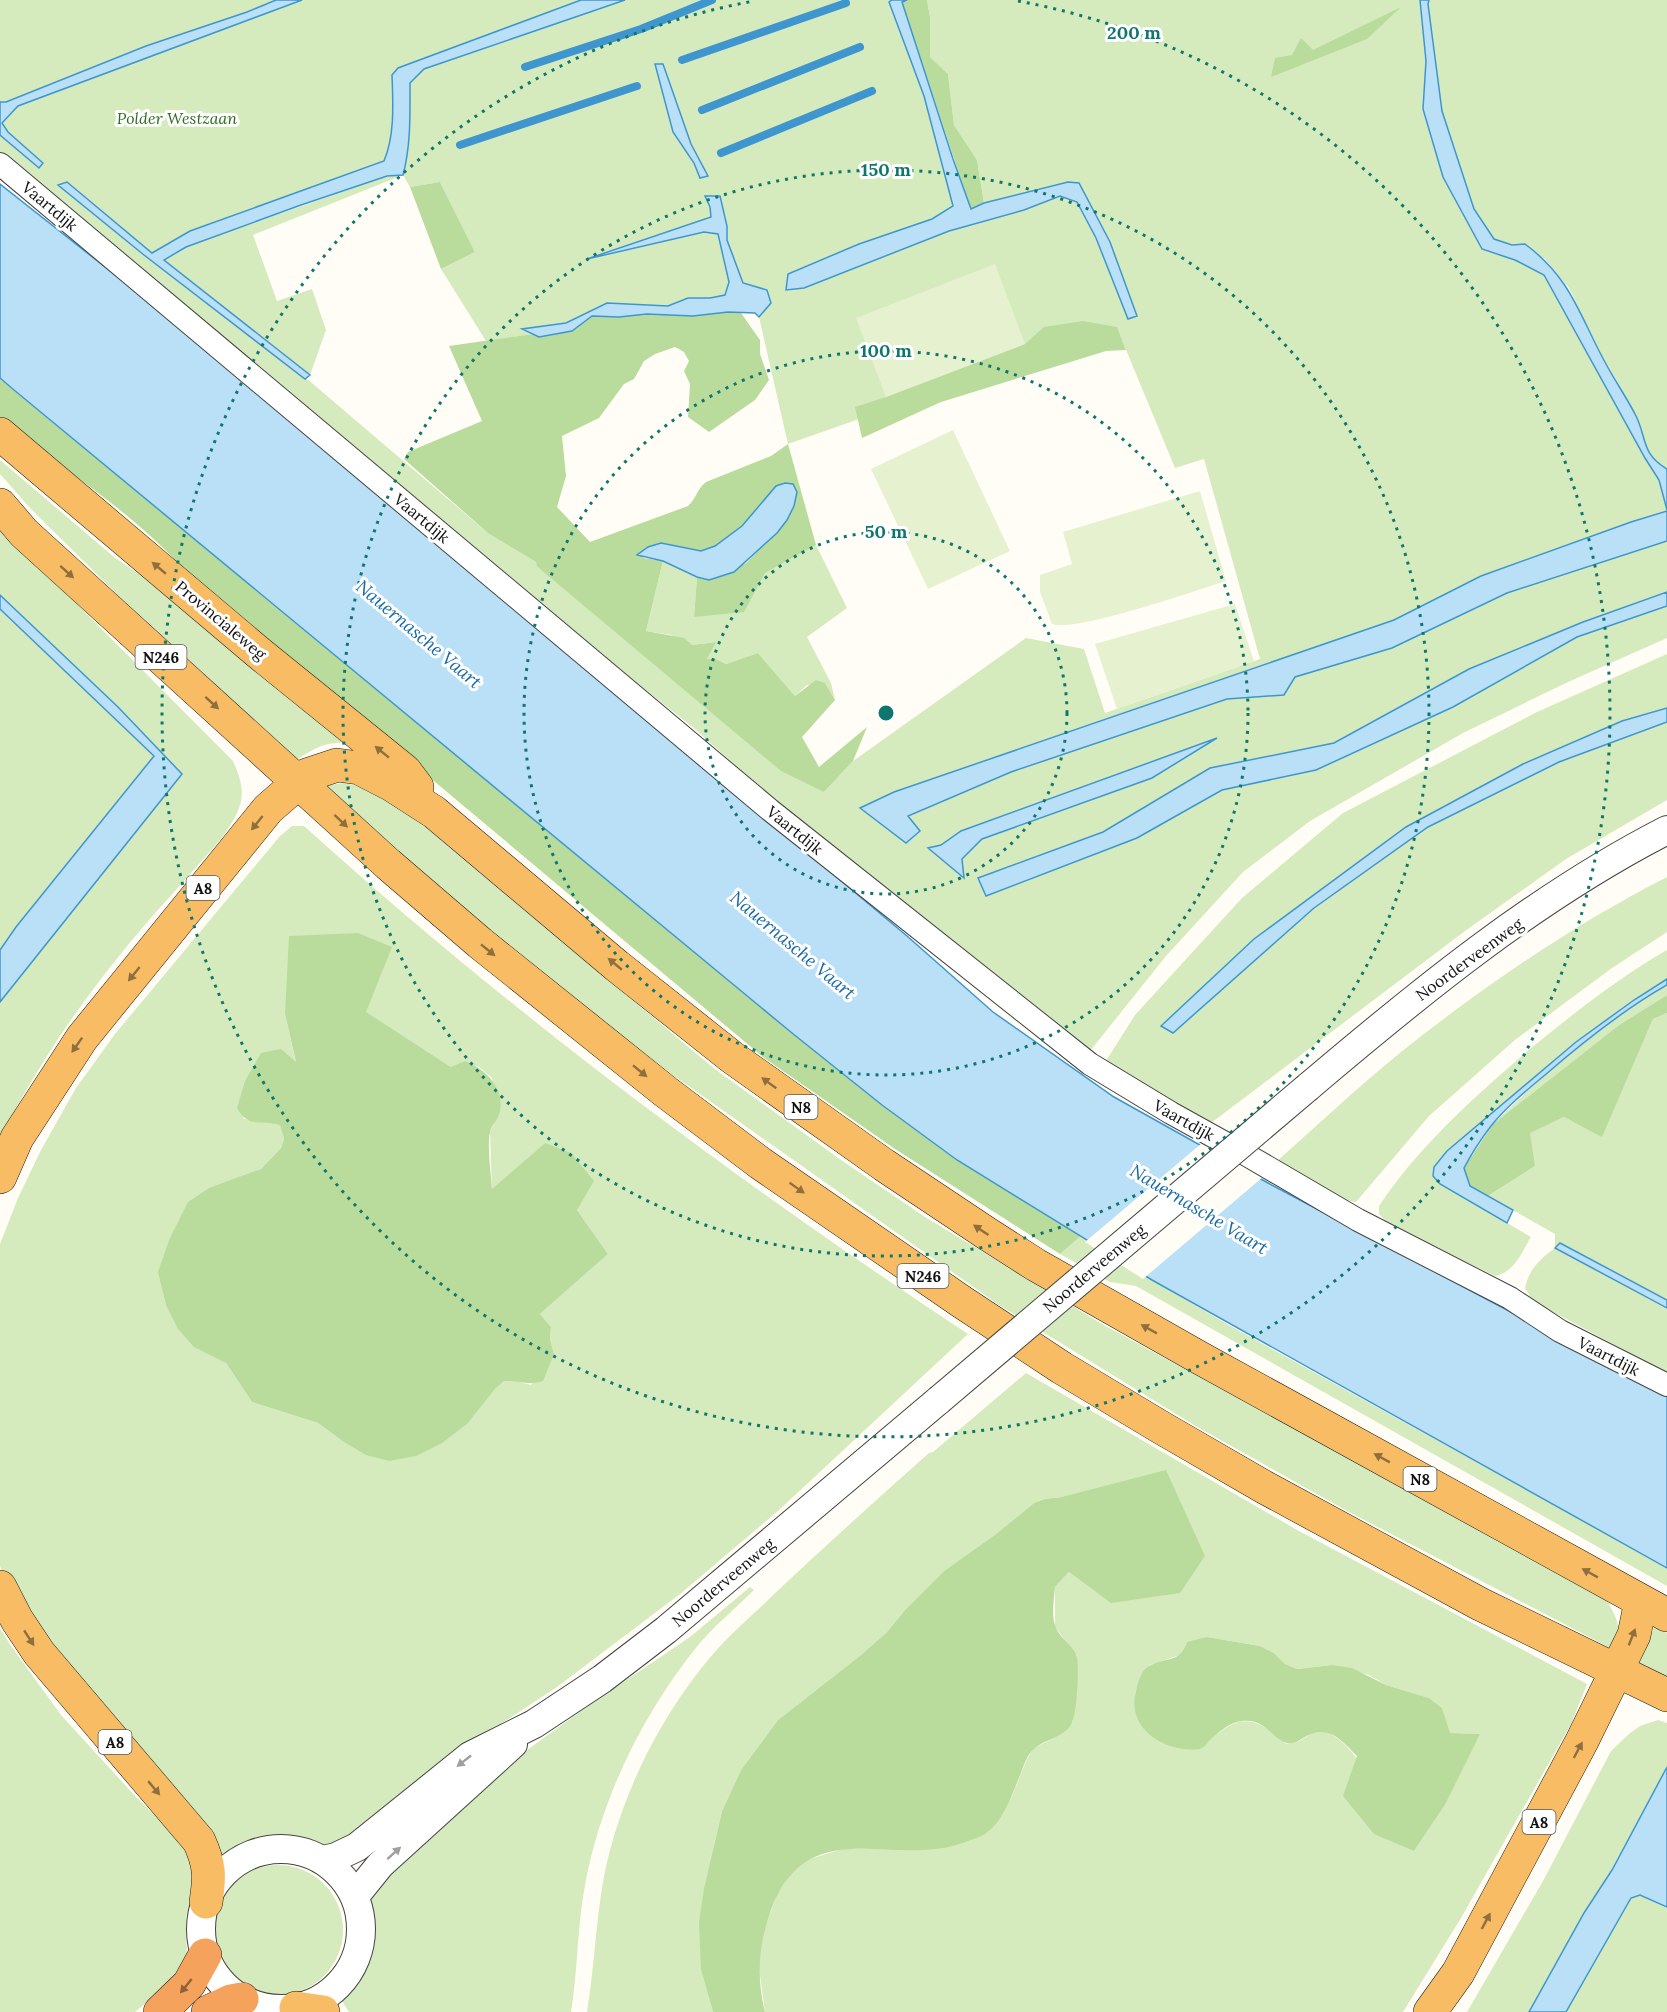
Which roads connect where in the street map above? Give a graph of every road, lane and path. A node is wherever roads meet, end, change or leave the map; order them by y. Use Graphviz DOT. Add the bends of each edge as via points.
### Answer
graph roads {
  1 [pos="0,164"];
  2 [pos="0,434"];
  3 [pos="0,505"];
  4 [pos="298,782"];
  5 [pos="434,812"];
  6 [pos="1667,830"];
  7 [pos="0,1177"];
  8 [pos="1667,1385"];
  9 [pos="0,1587"];
  10 [pos="1654,1608"];
  11 [pos="1616,1670"];
  12 [pos="1667,1695"];
  13 [pos="534,1724"];
  14 [pos="323,1860"];
  15 [pos="355,1896"];
  16 [pos="206,1902"];
  17 [pos="205,1955"];
  18 [pos="242,1999"];
  19 [pos="310,2010"];
  20 [pos="160,2012"];
  21 [pos="208,2012"];
  22 [pos="1430,2012"];
  1 -- 8 [label="street, Vaartdijk" via="770,810 1090,1064 1358,1220"];
  5 -- 2 [label="highway, Provincialeweg, one-way" via="405,771"];
  3 -- 4 [label="highway, N246, one-way" via="24,533"];
  4 -- 5 [label="highway, A8" via="317,770 337,765 359,768"];
  4 -- 7 [label="highway, A8, one-way" via="268,809 82,1038 16,1138"];
  4 -- 11 [label="highway, N246, one-way" via="480,943 666,1092 962,1302 1112,1398 1264,1487 1480,1604"];
  10 -- 5 [label="highway, N8, one-way" via="1200,1358 986,1233 734,1058"];
  6 -- 13 [label="street, Noorderveenweg, bridge" via="1563,891 1399,1010 666,1630"];
  9 -- 16 [label="highway, A8, one-way" via="39,1653 199,1841 210,1875"];
  11 -- 10 [label="highway, A8, one-way"];
  11 -- 12 [label="highway"];
  22 -- 11 [label="highway, A8, one-way" via="1458,1973"];
  13 -- 14 [label="street, Noorderveenweg, one-way" via="470,1756 357,1847"];
  15 -- 13 [label="street, Noorderveenweg, one-way" via="380,1865"];
  14 -- 15 [label="street" via="344,1878"];
  14 -- 16 [label="street" via="286,1848 260,1852 235,1863 214,1884"];
  15 -- 19 [label="street" via="361,1919 359,1944 350,1967"];
  16 -- 17 [label="street" via="201,1922"];
  17 -- 18 [label="street" via="216,1977"];
  17 -- 20 [label="highway, one-way" via="189,1984"];
  18 -- 19 [label="street" via="273,2009"];
  18 -- 21 [label="highway"];
}
